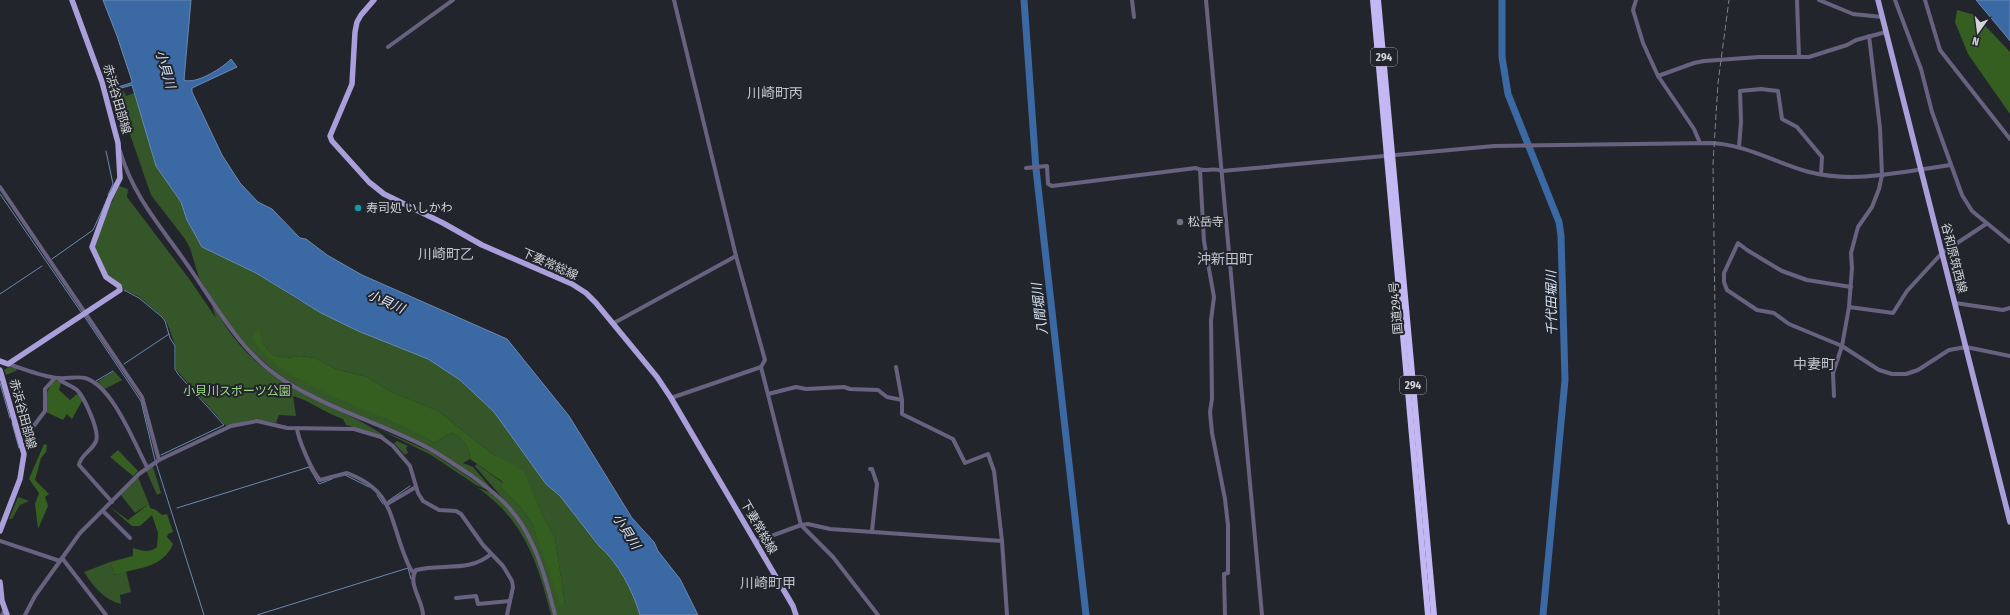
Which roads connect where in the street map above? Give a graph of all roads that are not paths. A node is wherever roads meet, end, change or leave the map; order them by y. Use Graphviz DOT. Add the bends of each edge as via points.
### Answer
graph roads {
  1 [pos="72,0"];
  2 [pos="374,0"];
  3 [pos="453,0"];
  4 [pos="674,0"];
  5 [pos="1132,0"];
  6 [pos="1206,0"];
  7 [pos="1373,0"];
  8 [pos="1378,0"];
  9 [pos="1636,0"];
  10 [pos="1797,0"];
  11 [pos="1819,0"];
  12 [pos="1878,0"];
  13 [pos="1895,0"];
  14 [pos="1925,0"];
  15 [pos="1134,17"];
  16 [pos="1882,17"];
  17 [pos="1886,32"];
  18 [pos="1869,36"];
  19 [pos="388,47"];
  20 [pos="1799,57"];
  21 [pos="1658,76"];
  22 [pos="2010,139"];
  23 [pos="118,143"];
  24 [pos="1700,144"];
  25 [pos="1739,147"];
  26 [pos="1390,155"];
  27 [pos="1951,165"];
  28 [pos="1026,168"];
  29 [pos="1920,169"];
  30 [pos="1200,170"];
  31 [pos="1222,171"];
  32 [pos="1821,174"];
  33 [pos="1882,175"];
  34 [pos="0,187"];
  35 [pos="1986,224"];
  36 [pos="2010,242"];
  37 [pos="1942,253"];
  38 [pos="736,256"];
  39 [pos="1851,287"];
  40 [pos="1955,303"];
  41 [pos="1849,307"];
  42 [pos="2010,308"];
  43 [pos="84,315"];
  44 [pos="614,323"];
  45 [pos="1842,346"];
  46 [pos="1966,347"];
  47 [pos="2010,356"];
  48 [pos="0,361"];
  49 [pos="8,364"];
  50 [pos="761,367"];
  51 [pos="896,367"];
  52 [pos="0,370"];
  53 [pos="57,378"];
  54 [pos="768,394"];
  55 [pos="1834,396"];
  56 [pos="671,398"];
  57 [pos="902,400"];
  58 [pos="297,428"];
  59 [pos="23,447"];
  60 [pos="157,462"];
  61 [pos="147,467"];
  62 [pos="870,469"];
  63 [pos="416,487"];
  64 [pos="112,502"];
  65 [pos="387,504"];
  66 [pos="103,511"];
  67 [pos="2010,522"];
  68 [pos="801,525"];
  69 [pos="0,531"];
  70 [pos="872,531"];
  71 [pos="130,538"];
  72 [pos="0,541"];
  73 [pos="1002,541"];
  74 [pos="755,542"];
  75 [pos="491,554"];
  76 [pos="61,559"];
  77 [pos="414,573"];
  78 [pos="0,582"];
  79 [pos="456,598"];
  80 [pos="510,601"];
  81 [pos="4,611"];
  82 [pos="25,615"];
  83 [pos="106,615"];
  84 [pos="423,615"];
  85 [pos="507,615"];
  86 [pos="555,615"];
  87 [pos="796,615"];
  88 [pos="878,615"];
  89 [pos="1006,615"];
  90 [pos="1225,615"];
  91 [pos="1262,615"];
  92 [pos="1428,615"];
  93 [pos="1434,615"];
  1 -- 23 [label="main road, 赤浜谷田部線" via="102,82"];
  2 -- 44 [label="main road, 下妻常総線" via="357,22 352,84 330,136 332,141 369,182 384,194 482,245 572,284 586,293"];
  3 -- 19 [label="street"];
  4 -- 38 [label="street"];
  5 -- 15 [label="street"];
  6 -- 31 [label="street"];
  7 -- 26 [label="highway, 国道294号 / 294"];
  8 -- 26 [label="highway, 国道294号 / 294"];
  9 -- 21 [label="street" via="1633,10 1643,43"];
  10 -- 20 [label="street"];
  11 -- 16 [label="street" via="1853,14"];
  12 -- 16 [label="main road, 谷和原筑西線"];
  13 -- 27 [label="street" via="1921,69 1932,112"];
  14 -- 22 [label="street" via="1940,50"];
  16 -- 17 [label="main road, 谷和原筑西線"];
  17 -- 18 [label="street"];
  17 -- 29 [label="main road, 谷和原筑西線"];
  18 -- 20 [label="street" via="1828,52"];
  18 -- 33 [label="street" via="1880,128"];
  20 -- 21 [label="street" via="1704,61"];
  21 -- 24 [label="street" via="1694,129"];
  23 -- 43 [label="main road, 赤浜谷田部線" via="120,178 92,247 106,277 119,286 120,290"];
  23 -- 86 [label="street" via="136,192 223,320 247,350 272,371 304,392 432,450 494,493 514,514 528,536 541,567"];
  24 -- 25 [label="street" via="1720,143"];
  24 -- 26 [label="street" via="1494,146"];
  25 -- 32 [label="street" via="1784,164"];
  25 -- 32 [label="street" via="1740,91 1778,91 1782,119 1797,127 1822,158"];
  26 -- 31 [label="street"];
  26 -- 92 [label="highway, 国道294号 / 294"];
  26 -- 93 [label="highway, 国道294号 / 294"];
  27 -- 29 [label="street"];
  27 -- 35 [label="street" via="1962,195 1972,211"];
  28 -- 30 [label="street" via="1046,166 1048,184 1052,186 1196,168"];
  29 -- 33 [label="street"];
  29 -- 37 [label="main road, 谷和原筑西線"];
  30 -- 31 [label="street"];
  30 -- 90 [label="street" via="1204,241 1214,297 1211,320 1212,433 1228,525 1228,573 1224,574"];
  31 -- 91 [label="street"];
  32 -- 33 [label="street"];
  33 -- 39 [label="street" via="1872,207 1861,222 1853,241"];
  34 -- 43 [label="street"];
  35 -- 36 [label="street"];
  35 -- 37 [label="street"];
  37 -- 40 [label="main road, 谷和原筑西線"];
  37 -- 41 [label="street" via="1907,291 1893,313"];
  38 -- 44 [label="street"];
  38 -- 50 [label="street" via="765,360"];
  39 -- 41 [label="street"];
  39 -- 45 [label="street" via="1808,280 1782,271 1738,243 1724,273 1727,290 1757,310 1774,314 1789,324"];
  40 -- 42 [label="street" via="2003,310"];
  40 -- 46 [label="main road, 谷和原筑西線"];
  41 -- 45 [label="street"];
  43 -- 49 [label="main road, 赤浜谷田部線"];
  43 -- 60 [label="street" via="145,401"];
  44 -- 56 [label="main road, 下妻常総線"];
  45 -- 46 [label="street" via="1879,370 1892,374 1906,374 1918,370 1940,354"];
  45 -- 55 [label="street" via="1833,373"];
  46 -- 47 [label="street"];
  46 -- 67 [label="main road, 谷和原筑西線"];
  48 -- 49 [label="main road, 赤浜谷田部線"];
  49 -- 53 [label="street"];
  50 -- 54 [label="street"];
  50 -- 56 [label="street"];
  51 -- 57 [label="street"];
  52 -- 59 [label="main road, 赤浜谷田部線"];
  53 -- 59 [label="street" via="45,389 44,414 33,427"];
  53 -- 61 [label="street" via="83,378 97,386 119,412"];
  53 -- 64 [label="street" via="82,396 96,431 96,441 79,465"];
  54 -- 57 [label="street" via="796,387 844,387 878,390 887,396"];
  54 -- 68 [label="street"];
  56 -- 74 [label="main road, 下妻常総線"];
  57 -- 73 [label="street" via="902,414 953,439 966,463 988,454 994,471"];
  58 -- 60 [label="street" via="257,421 237,425 223,429"];
  58 -- 63 [label="street" via="354,429 388,438 410,466"];
  58 -- 65 [label="street" via="297,436 320,480 346,473 374,487"];
  59 -- 69 [label="main road, 赤浜谷田部線" via="24,462 21,475"];
  60 -- 61 [label="street"];
  61 -- 64 [label="street"];
  62 -- 70 [label="street" via="877,484"];
  63 -- 65 [label="street"];
  63 -- 75 [label="street" via="420,497 427,504 439,510 456,511 461,514"];
  64 -- 66 [label="street"];
  65 -- 77 [label="street" via="410,570"];
  66 -- 71 [label="street"];
  66 -- 76 [label="street" via="80,533"];
  68 -- 70 [label="street"];
  68 -- 74 [label="street"];
  68 -- 88 [label="street" via="833,558"];
  70 -- 73 [label="street" via="936,538"];
  72 -- 76 [label="street"];
  73 -- 89 [label="street"];
  74 -- 87 [label="main road, 下妻常総線"];
  75 -- 77 [label="street" via="481,561 459,567 429,568"];
  75 -- 80 [label="street" via="503,566 512,581"];
  76 -- 82 [label="street"];
  76 -- 83 [label="street"];
  77 -- 84 [label="street" via="414,584"];
  78 -- 81 [label="main road"];
  79 -- 80 [label="street" via="476,596 478,604"];
  80 -- 85 [label="street"];
}
